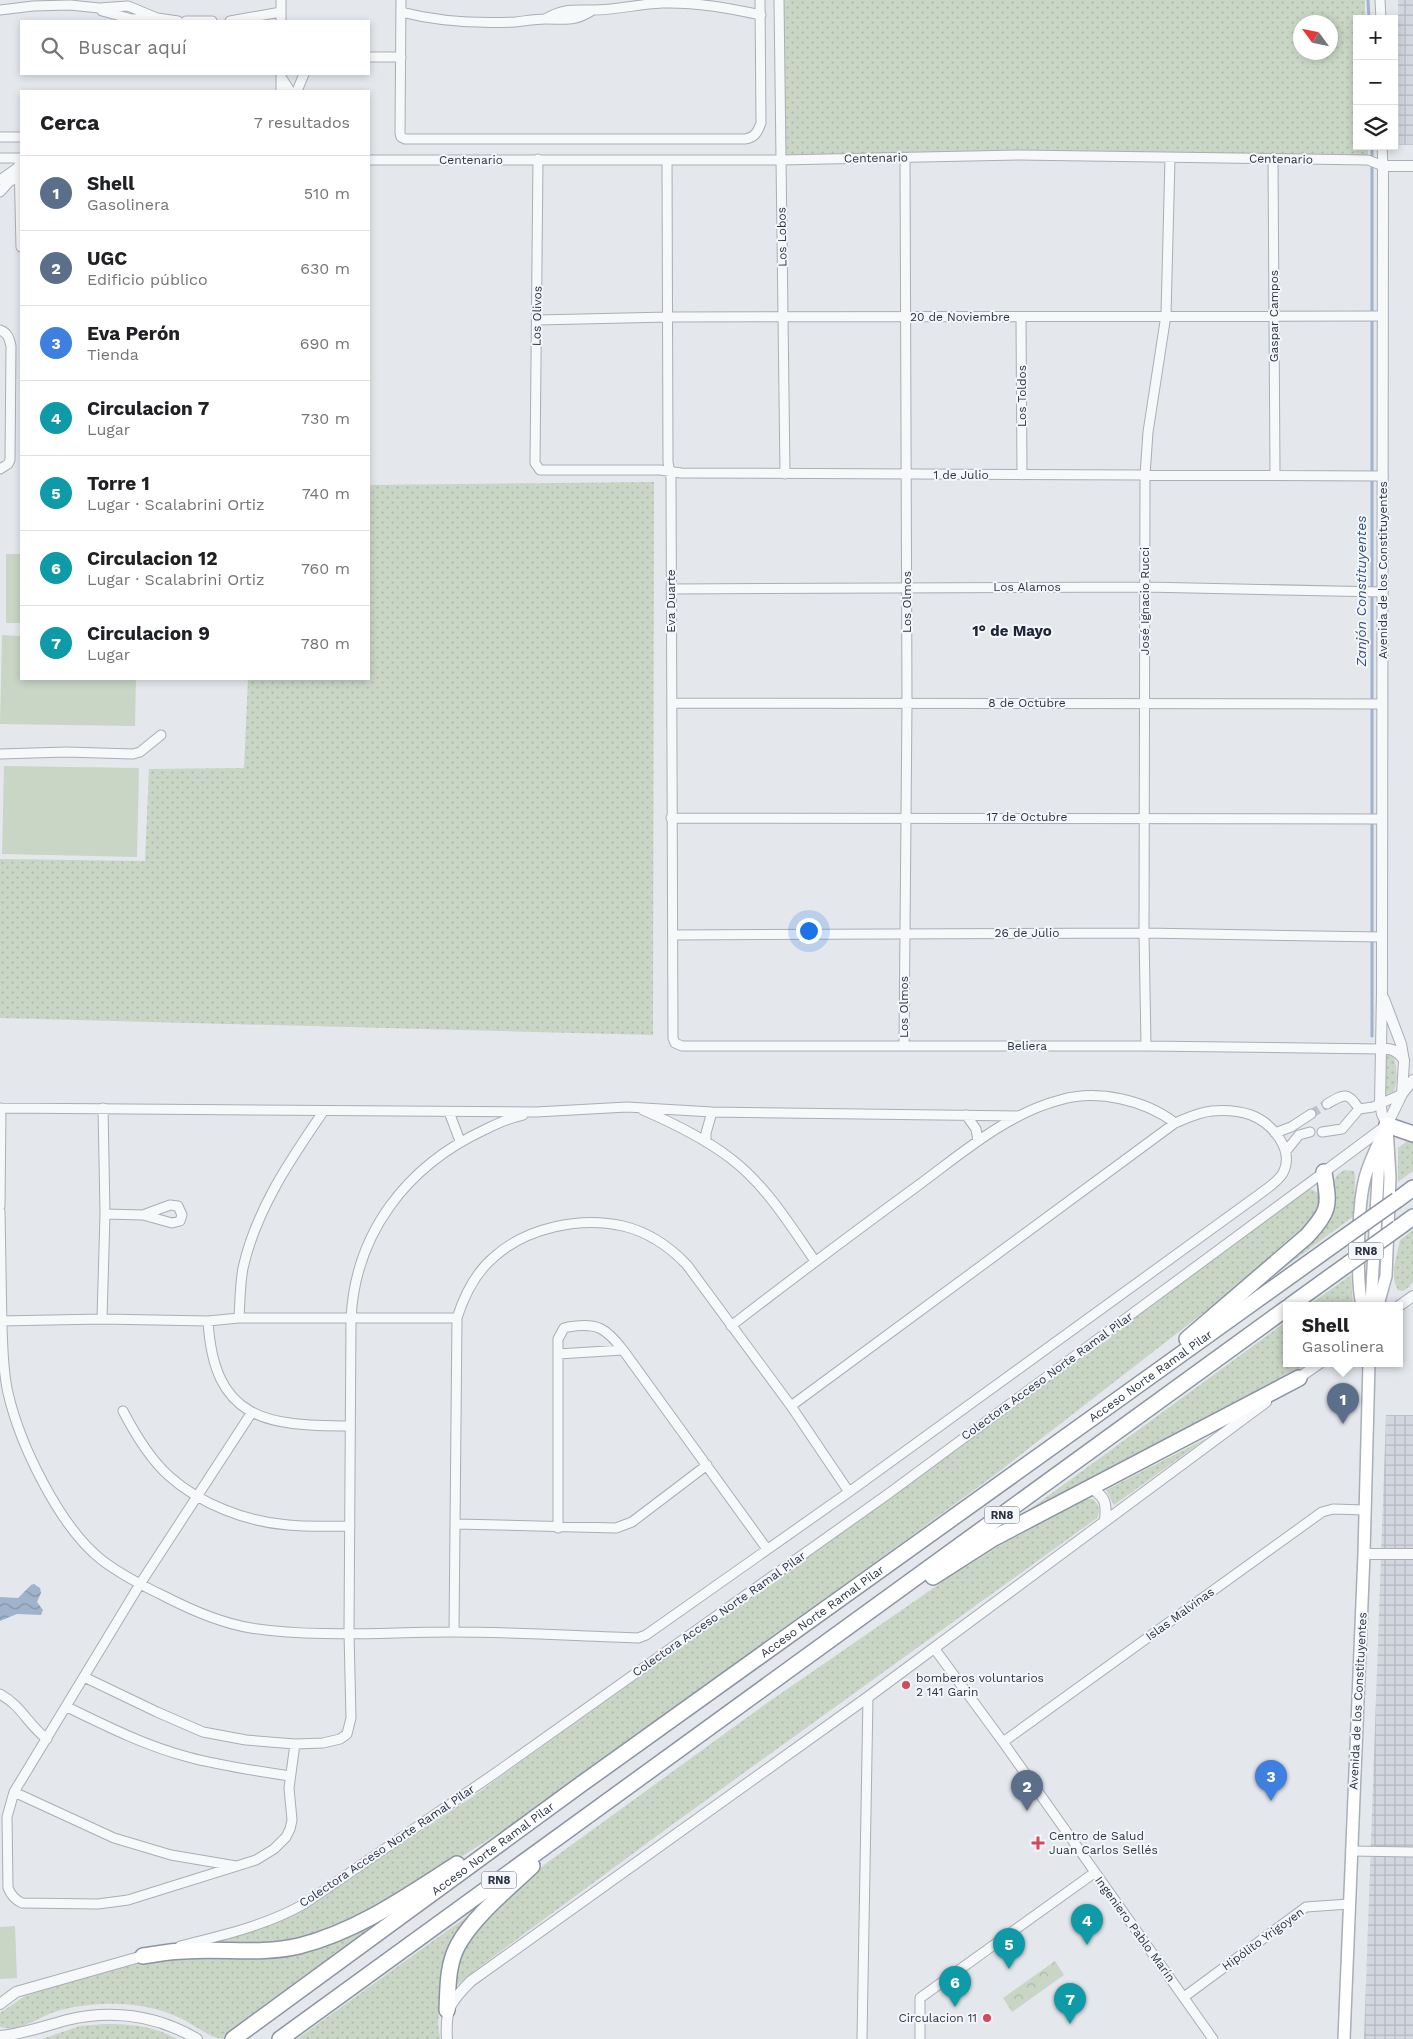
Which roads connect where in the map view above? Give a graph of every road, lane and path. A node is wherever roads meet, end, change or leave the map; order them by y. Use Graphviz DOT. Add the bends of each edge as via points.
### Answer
graph roads {
  1 [pos="281,0"];
  2 [pos="401,0"];
  3 [pos="760,0"];
  4 [pos="779,0"];
  5 [pos="1380,0"];
  6 [pos="0,10"];
  7 [pos="401,12"];
  8 [pos="761,15"];
  9 [pos="1381,15"];
  10 [pos="281,17"];
  11 [pos="171,20"];
  12 [pos="243,20"];
  13 [pos="370,57"];
  14 [pos="401,57"];
  15 [pos="281,75"];
  16 [pos="304,75"];
  17 [pos="281,90"];
  18 [pos="289,90"];
  19 [pos="297,90"];
  20 [pos="0,137"];
  21 [pos="20,137"];
  22 [pos="1382,150"];
  23 [pos="0,158"];
  24 [pos="905,158"];
  25 [pos="1170,158"];
  26 [pos="1273,158"];
  27 [pos="20,160"];
  28 [pos="370,160"];
  29 [pos="538,160"];
  30 [pos="667,160"];
  31 [pos="780,160"];
  32 [pos="1381,165"];
  33 [pos="1413,166"];
  34 [pos="20,176"];
  35 [pos="0,180"];
  36 [pos="0,192"];
  37 [pos="1166,315"];
  38 [pos="906,316"];
  39 [pos="1274,316"];
  40 [pos="1381,316"];
  41 [pos="669,317"];
  42 [pos="1021,317"];
  43 [pos="783,318"];
  44 [pos="537,320"];
  45 [pos="0,330"];
  46 [pos="0,469"];
  47 [pos="540,470"];
  48 [pos="670,472"];
  49 [pos="785,474"];
  50 [pos="1275,474"];
  51 [pos="906,475"];
  52 [pos="1022,475"];
  53 [pos="1145,475"];
  54 [pos="1380,476"];
  55 [pos="906,587"];
  56 [pos="1145,587"];
  57 [pos="671,588"];
  58 [pos="1380,592"];
  59 [pos="672,703"];
  60 [pos="907,703"];
  61 [pos="1145,703"];
  62 [pos="1380,704"];
  63 [pos="161,735"];
  64 [pos="0,754"];
  65 [pos="906,817"];
  66 [pos="1144,817"];
  67 [pos="671,818"];
  68 [pos="1380,818"];
  69 [pos="905,933"];
  70 [pos="1144,933"];
  71 [pos="673,935"];
  72 [pos="1379,937"];
  73 [pos="1382,994"];
  74 [pos="676,1043"];
  75 [pos="904,1046"];
  76 [pos="1146,1046"];
  77 [pos="1380,1049"];
  78 [pos="1404,1061"];
  79 [pos="1413,1080"];
  80 [pos="1413,1090"];
  81 [pos="1402,1094"];
  82 [pos="1380,1103"];
  83 [pos="1327,1104"];
  84 [pos="0,1108"];
  85 [pos="103,1108"];
  86 [pos="638,1108"];
  87 [pos="1359,1109"];
  88 [pos="323,1112"];
  89 [pos="449,1112"];
  90 [pos="536,1112"];
  91 [pos="712,1112"];
  92 [pos="1311,1114"];
  93 [pos="966,1115"];
  94 [pos="1018,1116"];
  95 [pos="1176,1123"];
  96 [pos="1387,1125"];
  97 [pos="1310,1132"];
  98 [pos="1322,1132"];
  99 [pos="1275,1133"];
  100 [pos="1413,1134"];
  101 [pos="460,1141"];
  102 [pos="706,1142"];
  103 [pos="978,1142"];
  104 [pos="1286,1151"];
  105 [pos="1324,1172"];
  106 [pos="1413,1188"];
  107 [pos="0,1206"];
  108 [pos="0,1212"];
  109 [pos="105,1214"];
  110 [pos="143,1215"];
  111 [pos="1413,1217"];
  112 [pos="815,1261"];
  113 [pos="1295,1302"];
  114 [pos="1361,1302"];
  115 [pos="1371,1302"];
  116 [pos="1379,1302"];
  117 [pos="1283,1311"];
  118 [pos="239,1318"];
  119 [pos="456,1318"];
  120 [pos="102,1319"];
  121 [pos="351,1319"];
  122 [pos="1,1321"];
  123 [pos="208,1321"];
  124 [pos="731,1326"];
  125 [pos="623,1350"];
  126 [pos="558,1354"];
  127 [pos="1314,1367"];
  128 [pos="1369,1367"];
  129 [pos="1299,1378"];
  130 [pos="1110,1405"];
  131 [pos="791,1406"];
  132 [pos="123,1411"];
  133 [pos="252,1412"];
  134 [pos="350,1426"];
  135 [pos="706,1465"];
  136 [pos="1090,1488"];
  137 [pos="849,1492"];
  138 [pos="198,1496"];
  139 [pos="1365,1510"];
  140 [pos="1105,1520"];
  141 [pos="456,1524"];
  142 [pos="350,1526"];
  143 [pos="558,1528"];
  144 [pos="766,1549"];
  145 [pos="1364,1554"];
  146 [pos="1413,1554"];
  147 [pos="140,1584"];
  148 [pos="348,1632"];
  149 [pos="454,1632"];
  150 [pos="934,1648"];
  151 [pos="84,1677"];
  152 [pos="0,1694"];
  153 [pos="868,1697"];
  154 [pos="67,1706"];
  155 [pos="718,1721"];
  156 [pos="47,1739"];
  157 [pos="1003,1742"];
  158 [pos="295,1744"];
  159 [pos="290,1776"];
  160 [pos="580,1785"];
  161 [pos="14,1792"];
  162 [pos="568,1831"];
  163 [pos="1351,1851"];
  164 [pos="1413,1852"];
  165 [pos="238,1866"];
  166 [pos="1094,1873"];
  167 [pos="1349,1904"];
  168 [pos="143,1956"];
  169 [pos="1184,1997"];
  170 [pos="0,2004"];
  171 [pos="448,2010"];
  172 [pos="49,2025"];
  173 [pos="0,2036"];
  174 [pos="195,2038"];
  175 [pos="29,2039"];
  176 [pos="233,2039"];
  177 [pos="280,2039"];
  178 [pos="447,2039"];
  179 [pos="862,2039"];
  180 [pos="920,2039"];
  181 [pos="1213,2039"];
  182 [pos="1344,2039"];
  1 -- 10 [label="street"];
  2 -- 7 [label="street"];
  3 -- 8 [label="street"];
  4 -- 31 [label="street, Los Lobos"];
  5 -- 9 [label="street"];
  6 -- 11 [label="street" via="33,6 128,6"];
  7 -- 8 [label="street" via="455,22 515,22 577,19 593,10 636,4 684,3"];
  7 -- 14 [label="street"];
  8 -- 14 [label="street" via="761,123 750,139 406,139 400,134"];
  10 -- 12 [label="street"];
  13 -- 14 [label="street"];
  15 -- 17 [label="street"];
  15 -- 18 [label="street"];
  16 -- 19 [label="street"];
  20 -- 21 [label="street"];
  22 -- 32 [label="street, Avenida de los Constituyentes"];
  23 -- 27 [label="street"];
  24 -- 25 [label="street, Centenario"];
  24 -- 31 [label="street, Centenario"];
  24 -- 38 [label="street, Los Olmos"];
  25 -- 26 [label="street, Centenario"];
  25 -- 37 [label="street, José Ignacio Rucci"];
  26 -- 32 [label="street, Centenario" via="1368,160"];
  26 -- 39 [label="street, Gaspar Campos"];
  27 -- 34 [label="street"];
  27 -- 35 [label="street"];
  28 -- 29 [label="street, Centenario"];
  29 -- 30 [label="street, Centenario"];
  29 -- 44 [label="street, Los Olivos"];
  30 -- 31 [label="street, Centenario"];
  30 -- 41 [label="street, Eva Duarte"];
  31 -- 43 [label="street, Los Lobos"];
  32 -- 33 [label="street"];
  32 -- 40 [label="street, Avenida de los Constituyentes"];
  34 -- 36 [label="street" via="8,182"];
  37 -- 39 [label="street, 20 de Noviembre"];
  37 -- 42 [label="street, 20 de Noviembre"];
  37 -- 53 [label="street, José Ignacio Rucci" via="1148,432"];
  38 -- 42 [label="street, 20 de Noviembre"];
  38 -- 43 [label="street, 20 de Noviembre"];
  38 -- 51 [label="street, Los Olmos"];
  39 -- 40 [label="street, 20 de Noviembre"];
  39 -- 50 [label="street, Gaspar Campos"];
  40 -- 54 [label="street, Avenida de los Constituyentes"];
  41 -- 43 [label="street, 20 de Noviembre"];
  41 -- 44 [label="street, 20 de Noviembre"];
  41 -- 48 [label="street, Eva Duarte"];
  42 -- 52 [label="street, Los Toldos"];
  43 -- 49 [label="street, Los Lobos"];
  44 -- 47 [label="street, Los Olivos" via="535,463"];
  45 -- 46 [label="street" via="9,337 11,346 10,460"];
  47 -- 48 [label="street, 1 de Julio"];
  48 -- 49 [label="street, 1 de Julio"];
  48 -- 57 [label="street, Eva Duarte"];
  49 -- 51 [label="street, 1 de Julio"];
  50 -- 53 [label="street, 1 de Julio"];
  50 -- 54 [label="street, 1 de Julio"];
  51 -- 52 [label="street, 1 de Julio"];
  51 -- 55 [label="street, Los Olmos"];
  52 -- 53 [label="street, 1 de Julio"];
  53 -- 56 [label="street, José Ignacio Rucci"];
  54 -- 58 [label="street, Avenida de los Constituyentes"];
  55 -- 56 [label="street, Los Alamos"];
  55 -- 57 [label="street, Los Alamos"];
  55 -- 60 [label="street, Los Olmos"];
  56 -- 58 [label="street, Los Alamos"];
  56 -- 61 [label="street, José Ignacio Rucci"];
  57 -- 59 [label="street, Eva Duarte"];
  58 -- 62 [label="street, Avenida de los Constituyentes"];
  59 -- 60 [label="street, 8 de Octubre"];
  59 -- 67 [label="street, Eva Duarte"];
  60 -- 61 [label="street, 8 de Octubre"];
  60 -- 65 [label="street, Los Olmos"];
  61 -- 62 [label="street, 8 de Octubre"];
  61 -- 66 [label="street, José Ignacio Rucci"];
  62 -- 68 [label="street, Avenida de los Constituyentes"];
  63 -- 64 [label="street" via="133,754"];
  65 -- 66 [label="street, 17 de Octubre"];
  65 -- 67 [label="street, 17 de Octubre"];
  65 -- 69 [label="street, Los Olmos"];
  66 -- 68 [label="street, 17 de Octubre"];
  66 -- 70 [label="street, José Ignacio Rucci"];
  67 -- 71 [label="street, Eva Duarte"];
  68 -- 72 [label="street, Avenida de los Constituyentes"];
  69 -- 70 [label="street, 26 de Julio"];
  69 -- 71 [label="street, 26 de Julio"];
  69 -- 75 [label="street, Los Olmos"];
  70 -- 72 [label="street, 26 de Julio"];
  70 -- 76 [label="street, José Ignacio Rucci"];
  71 -- 74 [label="street, Eva Duarte" via="673,1038"];
  72 -- 73 [label="street, Avenida de los Constituyentes"];
  73 -- 77 [label="street, Avenida de los Constituyentes"];
  73 -- 78 [label="street, Avenida de los Constituyentes"];
  74 -- 75 [label="street, Beliera" via="682,1046"];
  75 -- 76 [label="street, Beliera"];
  76 -- 77 [label="street, Beliera"];
  77 -- 78 [label="street" via="1391,1048"];
  77 -- 82 [label="street, Avenida de los Constituyentes"];
  78 -- 81 [label="street, Avenida de los Constituyentes"];
  79 -- 81 [label="street"];
  80 -- 81 [label="street"];
  81 -- 82 [label="street"];
  81 -- 96 [label="street, Avenida de los Constituyentes"];
  82 -- 87 [label="street" via="1372,1108"];
  82 -- 96 [label="street, Avenida de los Constituyentes"];
  83 -- 87 [label="street" via="1341,1095 1348,1096"];
  84 -- 85 [label="street"];
  84 -- 107 [label="street"];
  85 -- 88 [label="street"];
  85 -- 109 [label="street"];
  86 -- 90 [label="street"];
  86 -- 91 [label="street"];
  86 -- 102 [label="street"];
  87 -- 98 [label="street" via="1342,1129"];
  88 -- 89 [label="street"];
  88 -- 118 [label="street" via="292,1157 264,1210 243,1267"];
  89 -- 90 [label="street"];
  89 -- 101 [label="street"];
  90 -- 101 [label="street" via="500,1123"];
  91 -- 93 [label="street"];
  91 -- 102 [label="street"];
  92 -- 99 [label="street"];
  93 -- 94 [label="street"];
  93 -- 103 [label="street" via="976,1129"];
  94 -- 95 [label="street" via="1063,1099 1100,1096 1149,1107"];
  94 -- 103 [label="street"];
  95 -- 99 [label="street" via="1212,1111 1236,1112 1259,1119"];
  95 -- 131 [label="street"];
  96 -- 100 [label="highway"];
  96 -- 105 [label="street, Colectora Acceso Norte Ramal Pilar"];
  96 -- 114 [label="main road" via="1368,1168 1360,1205"];
  96 -- 115 [label="main road, Avenida de los Constituyentes" via="1379,1159"];
  96 -- 116 [label="main road" via="1390,1178 1386,1276"];
  97 -- 104 [label="street" via="1300,1135"];
  99 -- 104 [label="street"];
  101 -- 121 [label="street" via="407,1184 381,1218 357,1272"];
  102 -- 112 [label="street" via="730,1158 769,1196"];
  103 -- 112 [label="street"];
  104 -- 137 [label="street" via="1283,1172 1277,1181"];
  105 -- 130 [label="highway" via="1326,1211 1307,1236"];
  105 -- 168 [label="street, Colectora Acceso Norte Ramal Pilar" via="864,1511 494,1774 304,1904 276,1919"];
  106 -- 130 [label="highway, Acceso Norte Ramal Pilar / RN8, bridge"];
  108 -- 122 [label="street"];
  109 -- 110 [label="street"];
  109 -- 120 [label="street"];
  111 -- 113 [label="highway, RN8, bridge"];
  112 -- 124 [label="street"];
  117 -- 155 [label="highway, Acceso Norte Ramal Pilar / RN8"];
  118 -- 121 [label="street"];
  118 -- 123 [label="street"];
  119 -- 121 [label="street"];
  119 -- 124 [label="street" via="474,1280 492,1258 509,1245 548,1229 605,1223 643,1233 670,1249 687,1265"];
  119 -- 141 [label="street"];
  120 -- 122 [label="street"];
  120 -- 123 [label="street"];
  121 -- 134 [label="street"];
  122 -- 147 [label="street" via="7,1390 12,1408 48,1490 70,1526 102,1560"];
  123 -- 133 [label="street" via="216,1368 222,1381 239,1404"];
  124 -- 131 [label="street"];
  125 -- 126 [label="street"];
  125 -- 126 [label="street" via="600,1327 574,1326 560,1332"];
  125 -- 135 [label="street"];
  126 -- 143 [label="street"];
  127 -- 129 [label="street"];
  128 -- 139 [label="main road, Avenida de los Constituyentes"];
  129 -- 136 [label="highway"];
  129 -- 140 [label="street"];
  130 -- 160 [label="highway, Acceso Norte Ramal Pilar / RN8"];
  131 -- 137 [label="street"];
  132 -- 138 [label="street" via="164,1470"];
  133 -- 134 [label="street" via="265,1419 294,1424"];
  133 -- 138 [label="street"];
  134 -- 142 [label="street"];
  135 -- 143 [label="street" via="625,1526"];
  135 -- 144 [label="street"];
  136 -- 140 [label="street" via="1101,1495 1107,1506"];
  136 -- 155 [label="highway" via="960,1559"];
  137 -- 144 [label="street"];
  138 -- 142 [label="street" via="243,1516 268,1522"];
  138 -- 147 [label="street"];
  139 -- 145 [label="main road, Avenida de los Constituyentes"];
  139 -- 157 [label="street, Islas Malvinas" via="1322,1512"];
  140 -- 150 [label="street"];
  141 -- 143 [label="street"];
  141 -- 149 [label="street"];
  142 -- 148 [label="street"];
  144 -- 149 [label="street" via="638,1638"];
  145 -- 146 [label="street"];
  145 -- 163 [label="main road, Avenida de los Constituyentes"];
  147 -- 148 [label="street" via="230,1624 279,1631"];
  147 -- 151 [label="street"];
  148 -- 149 [label="street"];
  148 -- 158 [label="street" via="350,1728 340,1739"];
  150 -- 153 [label="street"];
  150 -- 157 [label="street, Ingeniero Pablo Marín"];
  151 -- 154 [label="street"];
  151 -- 158 [label="street" via="203,1732"];
  152 -- 156 [label="street" via="16,1705"];
  153 -- 171 [label="street" via="485,1971 459,1992"];
  153 -- 179 [label="street"];
  154 -- 156 [label="street"];
  154 -- 159 [label="street" via="120,1732 186,1757"];
  155 -- 162 [label="highway, Acceso Norte Ramal Pilar / RN8"];
  156 -- 161 [label="street"];
  157 -- 166 [label="street, Ingeniero Pablo Marín"];
  158 -- 159 [label="street"];
  159 -- 165 [label="street" via="292,1820 286,1837 256,1860"];
  160 -- 168 [label="highway" via="371,1918 328,1937 298,1946 262,1950 185,1950"];
  160 -- 176 [label="highway, Acceso Norte Ramal Pilar / RN8"];
  161 -- 165 [label="street" via="114,1838 171,1855"];
  161 -- 165 [label="street" via="7,1817 8,1888 22,1903 98,1904 119,1901"];
  162 -- 171 [label="highway" via="467,1932 457,1946 448,1982"];
  162 -- 177 [label="highway, Acceso Norte Ramal Pilar / RN8"];
  163 -- 164 [label="street"];
  163 -- 167 [label="main road, Avenida de los Constituyentes"];
  166 -- 169 [label="street, Ingeniero Pablo Marín"];
  166 -- 180 [label="street" via="920,1998"];
  167 -- 169 [label="street, Hipólito Yrigoyen" via="1306,1907"];
  167 -- 182 [label="main road, Avenida de los Constituyentes"];
  168 -- 170 [label="street, Colectora Acceso Norte Ramal Pilar" via="16,1992"];
  169 -- 181 [label="street, Ingeniero Pablo Marín"];
  171 -- 178 [label="street"];
  172 -- 173 [label="street"];
  172 -- 174 [label="street" via="80,2018 126,2015 160,2021"];
  172 -- 175 [label="street"];
}
